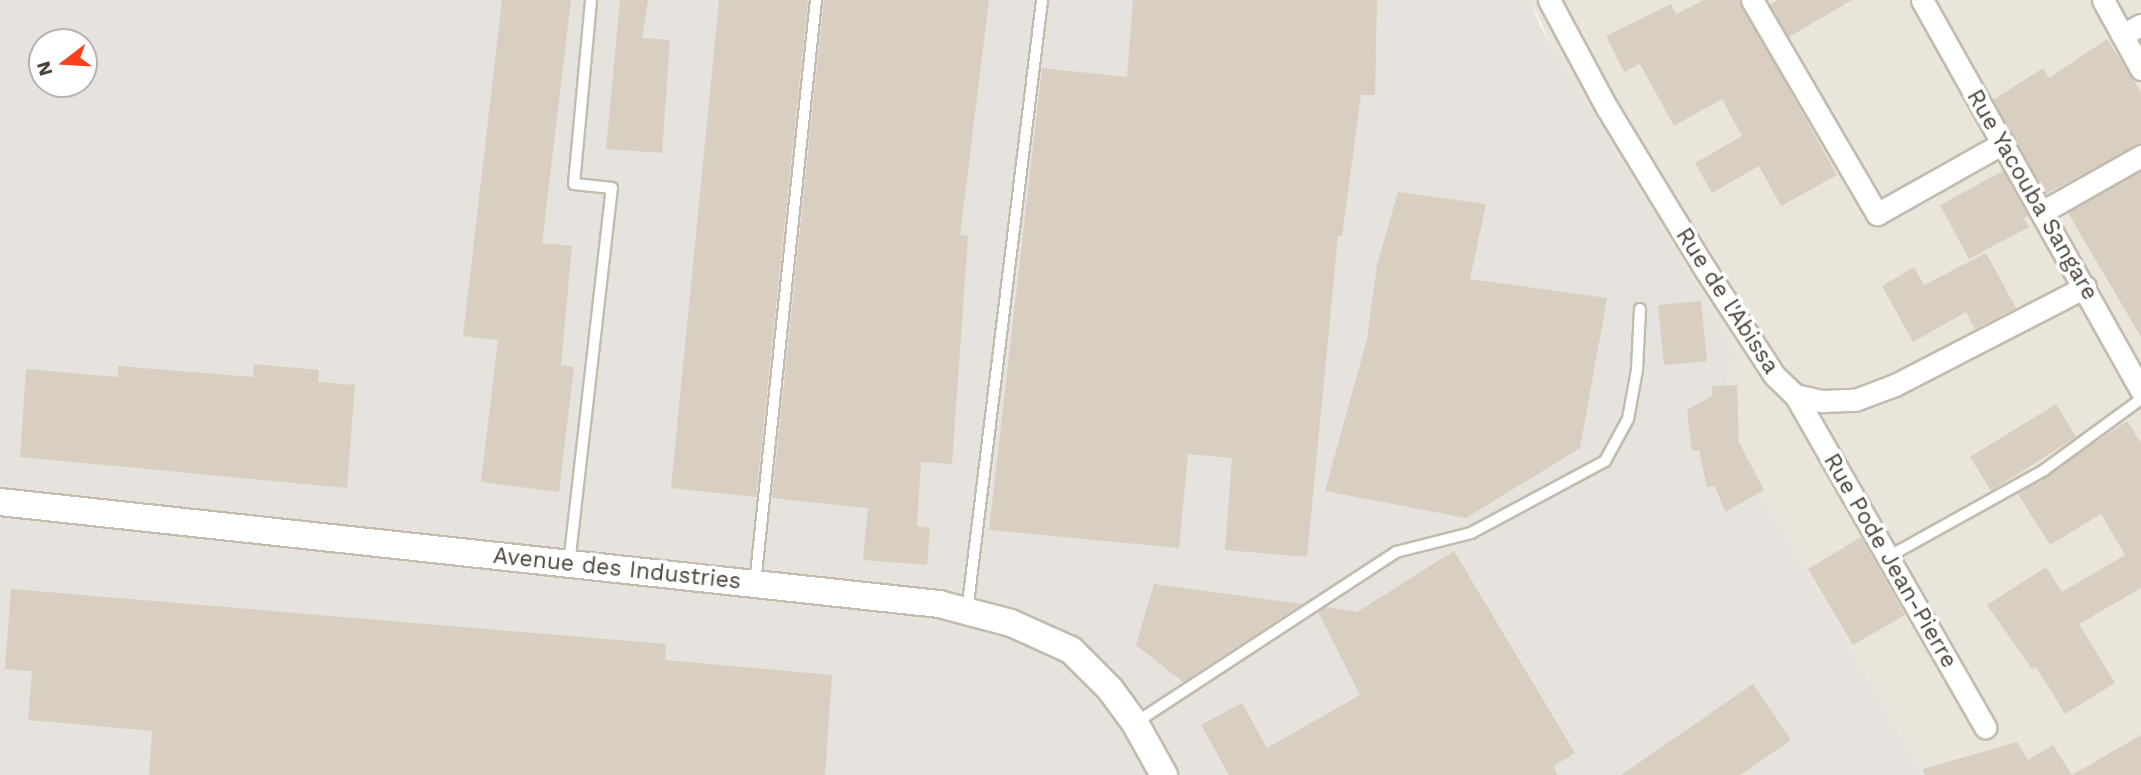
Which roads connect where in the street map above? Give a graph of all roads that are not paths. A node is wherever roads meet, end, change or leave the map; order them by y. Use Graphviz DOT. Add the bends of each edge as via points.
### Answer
graph roads {
  1 [pos="591,0"];
  2 [pos="816,0"];
  3 [pos="1042,0"];
  4 [pos="1549,0"];
  5 [pos="1752,0"];
  6 [pos="1922,0"];
  7 [pos="2103,0"];
  8 [pos="2132,30"];
  9 [pos="2141,69"];
  10 [pos="2003,143"];
  11 [pos="2141,156"];
  12 [pos="2042,212"];
  13 [pos="2085,287"];
  14 [pos="1640,309"];
  15 [pos="2141,390"];
  16 [pos="1795,395"];
  17 [pos="2141,399"];
  18 [pos="0,502"];
  19 [pos="1888,557"];
  20 [pos="569,564"];
  21 [pos="755,584"];
  22 [pos="967,612"];
  23 [pos="1135,723"];
  24 [pos="1985,727"];
  25 [pos="1164,775"];
  1 -- 20 [label="lane" via="574,184 612,188"];
  2 -- 21 [label="lane"];
  3 -- 22 [label="lane"];
  4 -- 16 [label="street, Rue de l'Abissa" via="1607,108 1705,269 1774,375"];
  5 -- 10 [label="street" via="1877,214"];
  6 -- 10 [label="street, Rue Yacouba Sangare"];
  7 -- 8 [label="street"];
  8 -- 9 [label="street"];
  10 -- 12 [label="street, Rue Yacouba Sangare"];
  11 -- 12 [label="street"];
  12 -- 13 [label="street, Rue Yacouba Sangare"];
  13 -- 15 [label="street, Rue Yacouba Sangare"];
  13 -- 16 [label="street, Rue de l'Abissa" via="1855,400 1822,401"];
  14 -- 23 [label="lane" via="1637,370 1628,419 1605,461 1471,533 1396,552"];
  16 -- 19 [label="street, Rue Pode Jean-Pierre"];
  17 -- 19 [label="lane" via="2044,470"];
  18 -- 20 [label="street, Avenue des Industries"];
  19 -- 24 [label="street, Rue Pode Jean-Pierre"];
  20 -- 21 [label="street, Avenue des Industries"];
  21 -- 22 [label="street, Avenue des Industries" via="939,604"];
  22 -- 23 [label="street, Avenue des Industries" via="1011,623 1071,650 1110,689"];
  23 -- 25 [label="street, Avenue des Industries"];
}
